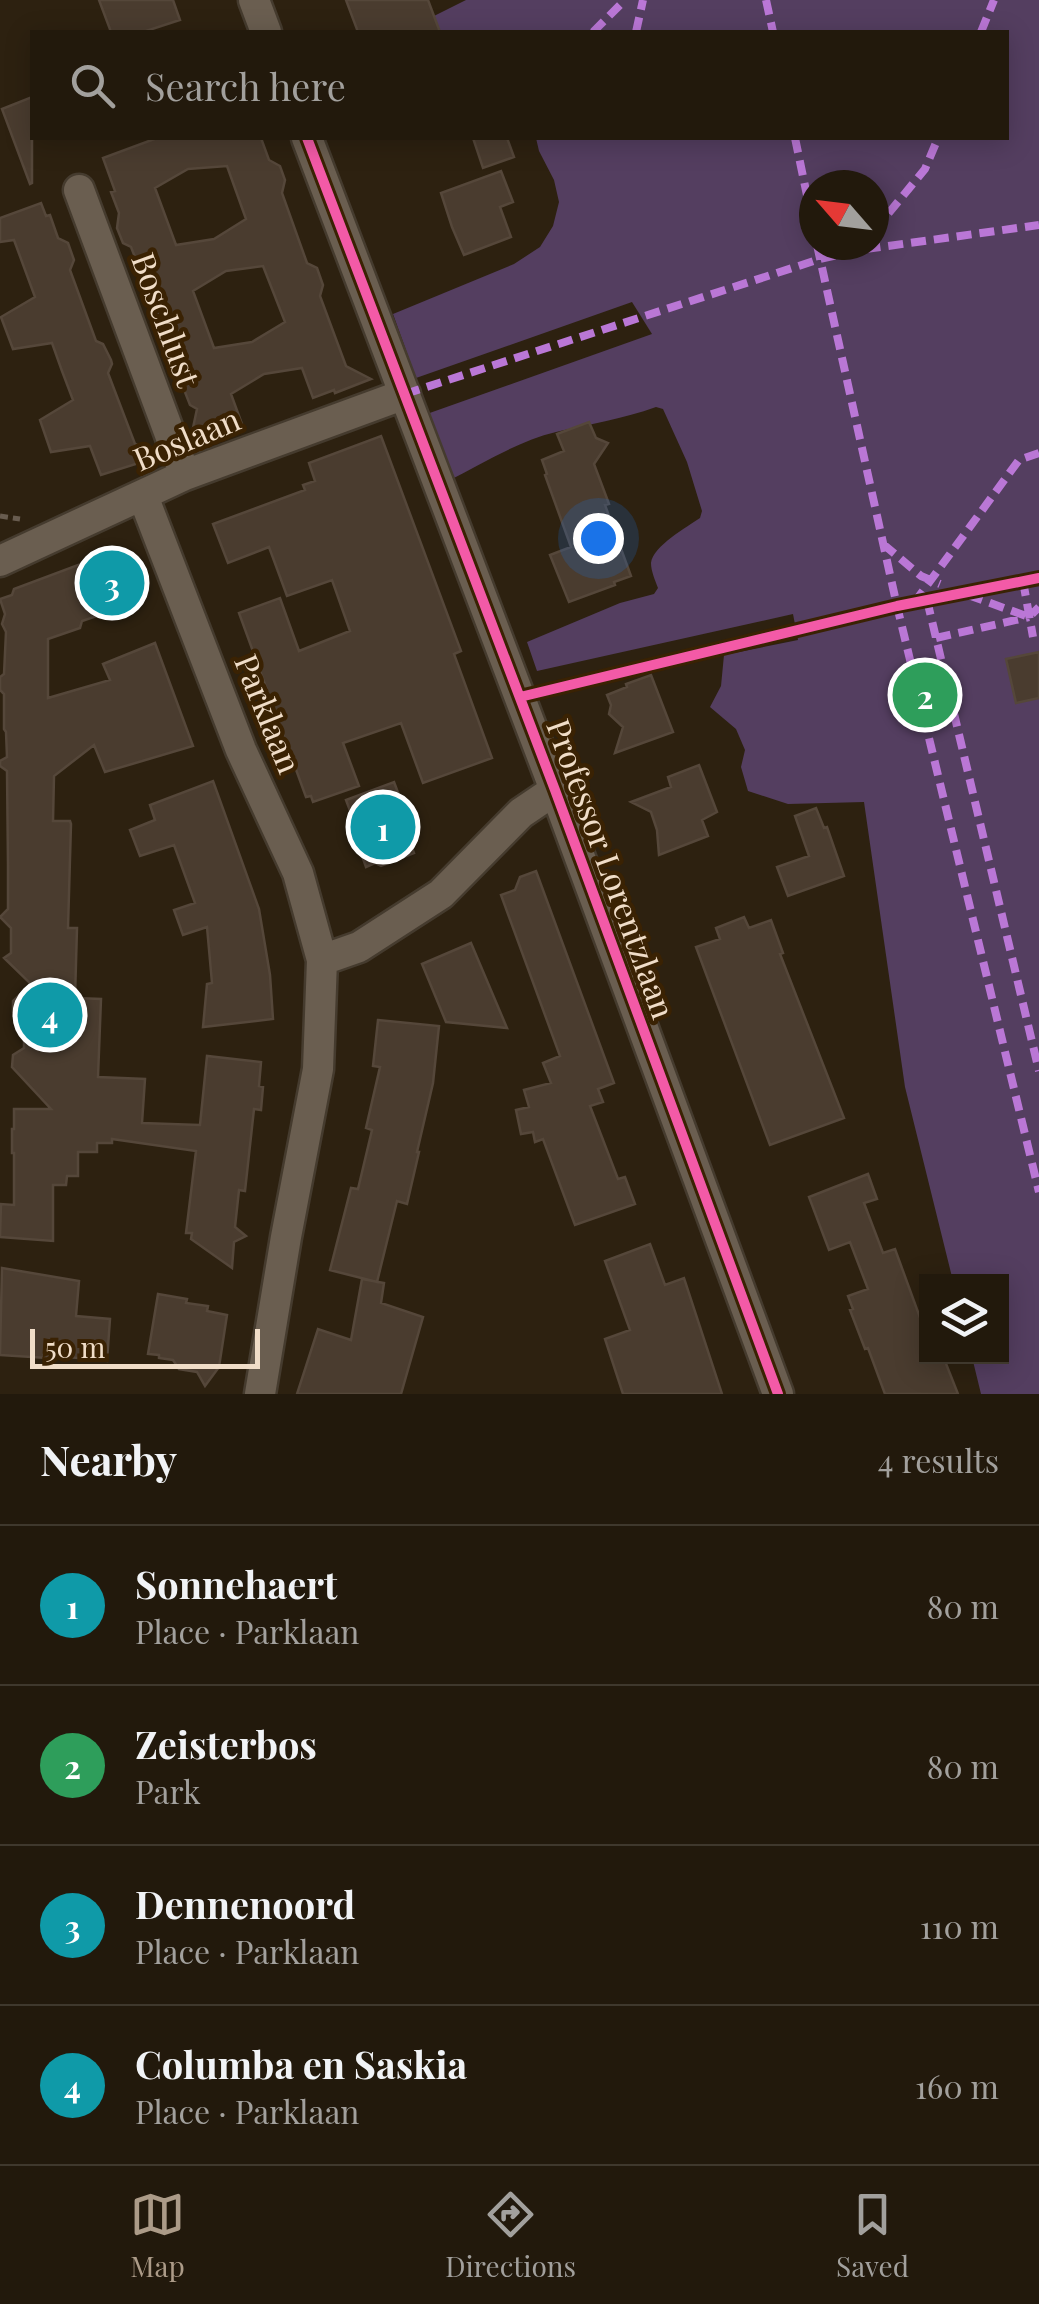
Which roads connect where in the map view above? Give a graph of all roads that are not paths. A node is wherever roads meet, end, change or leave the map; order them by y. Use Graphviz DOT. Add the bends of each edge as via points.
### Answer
graph roads {
  1 [pos="254,0"];
  2 [pos="265,30"];
  3 [pos="308,140"];
  4 [pos="79,190"];
  5 [pos="405,394"];
  6 [pos="185,475"];
  7 [pos="144,496"];
  8 [pos="0,561"];
  9 [pos="555,790"];
  10 [pos="322,960"];
  11 [pos="260,1394"];
  12 [pos="778,1394"];
  1 -- 2 [label="street"];
  3 -- 5 [label="street, Professor Lorentzlaan"];
  4 -- 6 [label="street, Boschlust"];
  5 -- 6 [label="street, Boslaan"];
  5 -- 9 [label="street, Professor Lorentzlaan"];
  6 -- 7 [label="street, Boslaan"];
  7 -- 8 [label="street, Boslaan"];
  7 -- 10 [label="street, Parklaan" via="241,750 298,874"];
  9 -- 10 [label="street" via="521,813 441,894 359,947"];
  9 -- 12 [label="street, Professor Lorentzlaan"];
  10 -- 11 [label="street, Parklaan" via="318,1068"];
}
